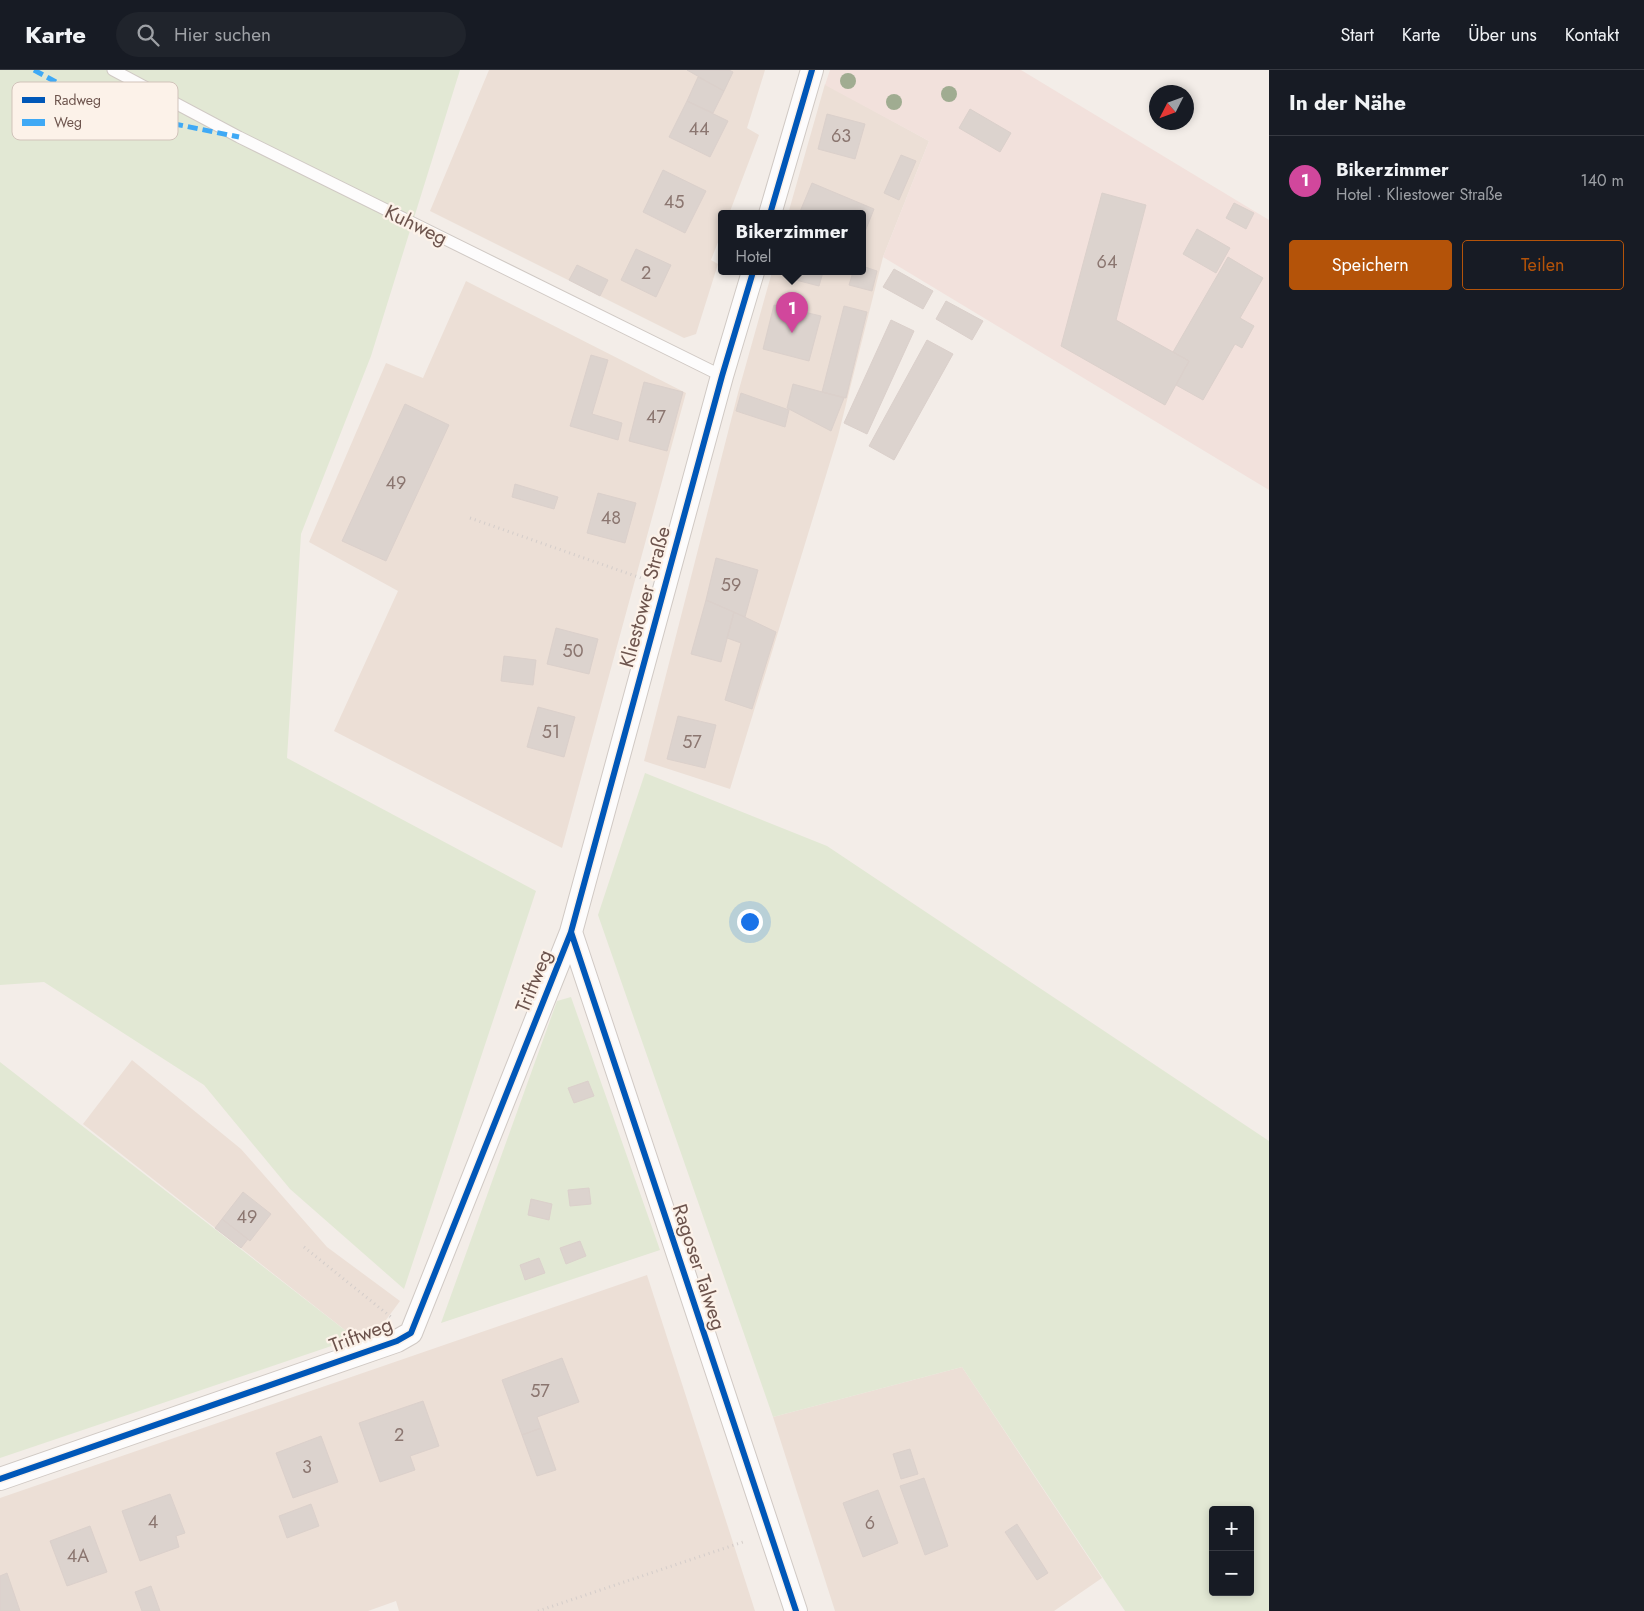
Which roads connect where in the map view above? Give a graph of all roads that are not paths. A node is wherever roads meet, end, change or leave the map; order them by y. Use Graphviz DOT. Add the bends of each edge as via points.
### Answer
graph roads {
  1 [pos="112,70"];
  2 [pos="812,70"];
  3 [pos="135,82"];
  4 [pos="178,105"];
  5 [pos="771,210"];
  6 [pos="752,275"];
  7 [pos="722,376"];
  8 [pos="571,932"];
  9 [pos="0,1478"];
  10 [pos="796,1611"];
  1 -- 3 [label="lane, Kuhweg"];
  2 -- 5 [label="street"];
  4 -- 7 [label="lane, Kuhweg"];
  6 -- 7 [label="street, Kliestower Straße"];
  7 -- 8 [label="street, Kliestower Straße"];
  8 -- 9 [label="street, Triftweg" via="411,1333 397,1341"];
  8 -- 10 [label="street, Ragoser Talweg"];
}
